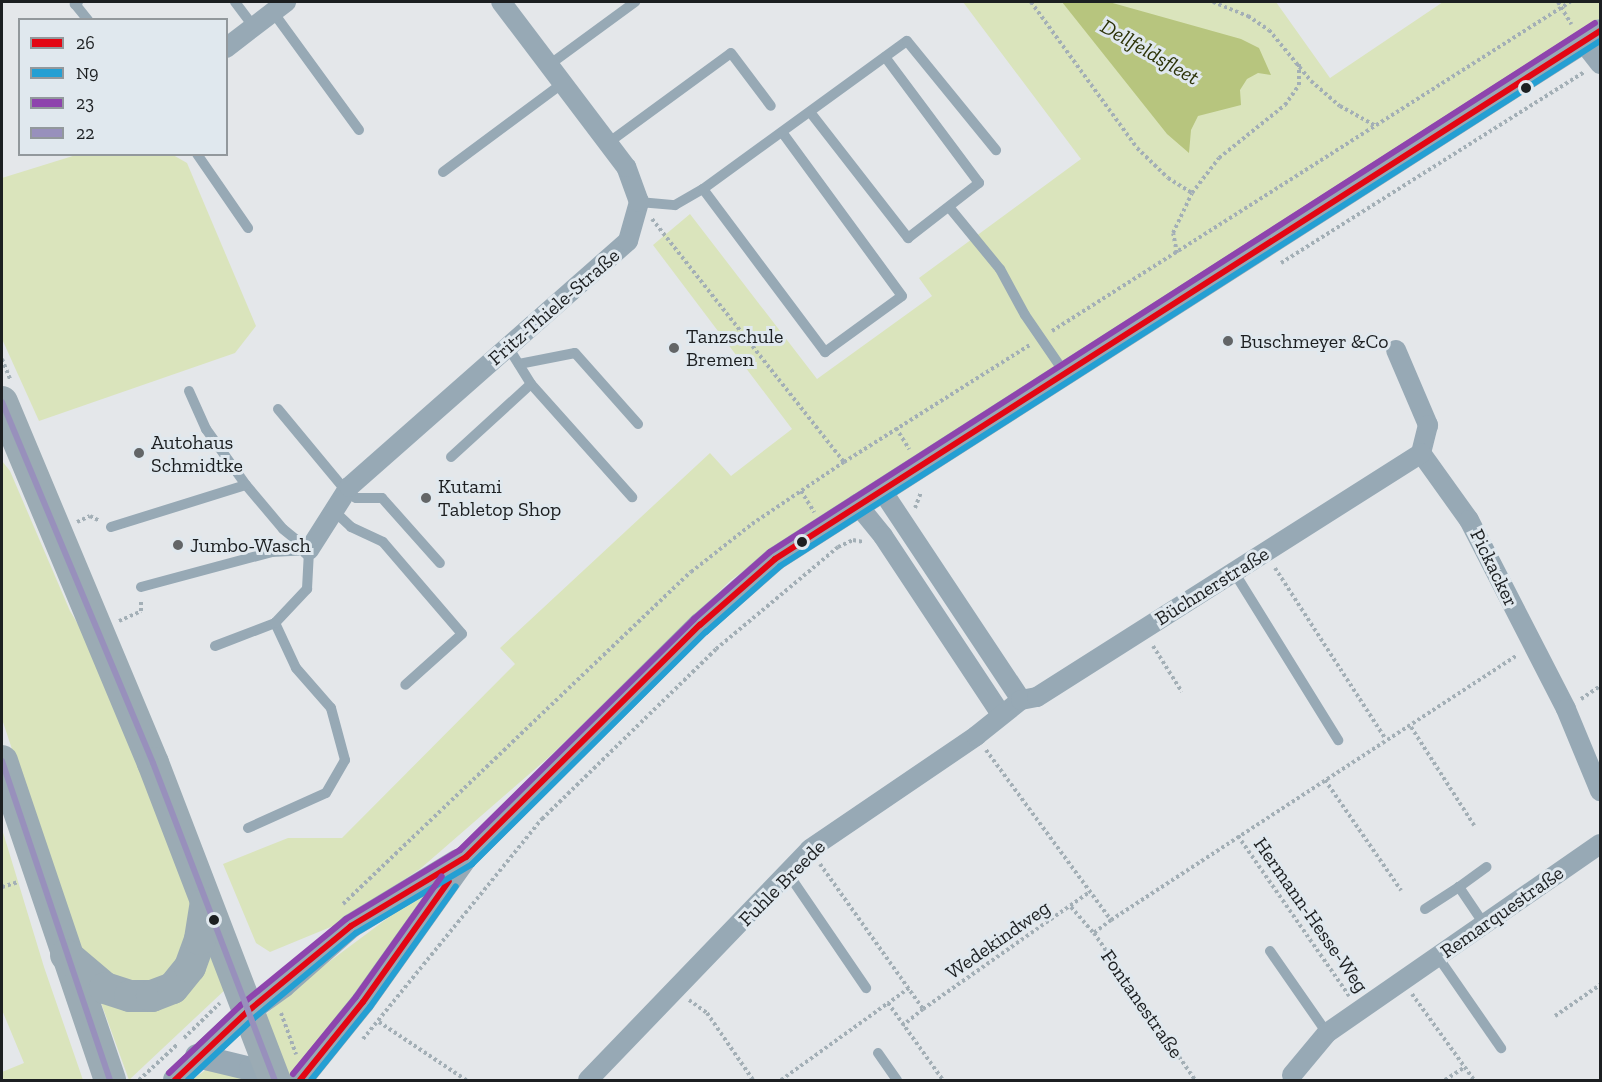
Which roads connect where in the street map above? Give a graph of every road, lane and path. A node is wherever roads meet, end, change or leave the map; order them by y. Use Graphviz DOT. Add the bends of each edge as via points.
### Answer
graph roads {
  1 [pos="78,2"];
  2 [pos="235,2"];
  3 [pos="501,2"];
  4 [pos="636,2"];
  5 [pos="1031,2"];
  6 [pos="1213,2"];
  7 [pos="1558,2"];
  8 [pos="1570,2"];
  9 [pos="279,7"];
  10 [pos="1560,8"];
  11 [pos="86,18"];
  12 [pos="253,26"];
  13 [pos="1592,36"];
  14 [pos="228,46"];
  15 [pos="885,57"];
  16 [pos="1299,64"];
  17 [pos="1600,64"];
  18 [pos="549,65"];
  19 [pos="563,83"];
  20 [pos="771,106"];
  21 [pos="810,112"];
  22 [pos="359,130"];
  23 [pos="782,132"];
  24 [pos="608,143"];
  25 [pos="996,150"];
  26 [pos="198,156"];
  27 [pos="443,172"];
  28 [pos="703,189"];
  29 [pos="1192,193"];
  30 [pos="639,202"];
  31 [pos="949,207"];
  32 [pos="248,228"];
  33 [pos="1177,253"];
  34 [pos="508,347"];
  35 [pos="1396,350"];
  36 [pos="519,364"];
  37 [pos="1064,372"];
  38 [pos="531,384"];
  39 [pos="189,391"];
  40 [pos="2,402"];
  41 [pos="278,409"];
  42 [pos="638,424"];
  43 [pos="2,442"];
  44 [pos="1421,453"];
  45 [pos="451,457"];
  46 [pos="844,462"];
  47 [pos="30,468"];
  48 [pos="246,485"];
  49 [pos="881,489"];
  50 [pos="346,491"];
  51 [pos="632,497"];
  52 [pos="857,504"];
  53 [pos="333,510"];
  54 [pos="111,527"];
  55 [pos="56,530"];
  56 [pos="309,550"];
  57 [pos="1265,552"];
  58 [pos="440,563"];
  59 [pos="1234,572"];
  60 [pos="141,587"];
  61 [pos="115,623"];
  62 [pos="275,623"];
  63 [pos="1143,630"];
  64 [pos="1532,645"];
  65 [pos="215,646"];
  66 [pos="405,685"];
  67 [pos="1182,692"];
  68 [pos="1021,700"];
  69 [pos="1001,714"];
  70 [pos="1411,727"];
  71 [pos="976,736"];
  72 [pos="1385,738"];
  73 [pos="1338,740"];
  74 [pos="2,761"];
  75 [pos="1324,780"];
  76 [pos="1600,791"];
  77 [pos="1474,825"];
  78 [pos="248,828"];
  79 [pos="1238,836"];
  80 [pos="1600,844"];
  81 [pos="810,849"];
  82 [pos="466,857"];
  83 [pos="1487,867"];
  84 [pos="789,875"];
  85 [pos="22,881"];
  86 [pos="2,887"];
  87 [pos="1459,887"];
  88 [pos="1401,890"];
  89 [pos="1088,893"];
  90 [pos="206,903"];
  91 [pos="1071,907"];
  92 [pos="1425,909"];
  93 [pos="1111,920"];
  94 [pos="1484,924"];
  95 [pos="1094,933"];
  96 [pos="1270,951"];
  97 [pos="65,954"];
  98 [pos="1438,957"];
  99 [pos="1403,981"];
  100 [pos="1600,985"];
  101 [pos="867,988"];
  102 [pos="909,988"];
  103 [pos="676,990"];
  104 [pos="273,992"];
  105 [pos="244,998"];
  106 [pos="888,1003"];
  107 [pos="923,1009"];
  108 [pos="1359,1011"];
  109 [pos="1555,1016"];
  110 [pos="379,1022"];
  111 [pos="903,1025"];
  112 [pos="1327,1033"];
  113 [pos="1501,1048"];
  114 [pos="878,1053"];
  115 [pos="197,1056"];
  116 [pos="1465,1067"];
  117 [pos="1190,1073"];
  118 [pos="1292,1078"];
  119 [pos="293,1079"];
  120 [pos="110,1080"];
  121 [pos="139,1080"];
  122 [pos="175,1080"];
  123 [pos="262,1080"];
  124 [pos="466,1080"];
  125 [pos="588,1080"];
  126 [pos="753,1080"];
  127 [pos="780,1080"];
  128 [pos="897,1080"];
  129 [pos="943,1080"];
  130 [pos="1187,1080"];
  131 [pos="1195,1080"];
  132 [pos="1445,1080"];
  133 [pos="1474,1080"];
  1 -- 11 [label="lane" via="75,4"];
  2 -- 12 [label="lane"];
  3 -- 18 [label="street"];
  4 -- 18 [label="lane"];
  5 -- 29 [label="path" via="1137,148 1168,178"];
  6 -- 16 [label="path" via="1248,16 1269,30"];
  7 -- 10 [label="path"];
  8 -- 10 [label="path"];
  9 -- 12 [label="street"];
  9 -- 22 [label="lane"];
  10 -- 16 [label="path" via="1376,126 1340,105 1311,81"];
  12 -- 14 [label="street"];
  13 -- 17 [label="street"];
  13 -- 37 [label="street"];
  15 -- 21 [label="lane"];
  15 -- 25 [label="lane" via="907,41"];
  15 -- 31 [label="lane" via="979,183"];
  16 -- 29 [label="path" via="1299,85 1285,105 1219,158"];
  18 -- 19 [label="street"];
  19 -- 24 [label="street"];
  19 -- 27 [label="lane"];
  20 -- 24 [label="lane" via="731,53"];
  21 -- 23 [label="lane"];
  21 -- 31 [label="lane" via="908,238"];
  23 -- 28 [label="lane"];
  23 -- 28 [label="lane" via="902,296 825,352"];
  24 -- 30 [label="street" via="626,167"];
  26 -- 32 [label="lane"];
  28 -- 30 [label="lane" via="675,205"];
  29 -- 33 [label="path" via="1173,233"];
  30 -- 34 [label="street, Fritz-Thiele-Straße" via="628,241"];
  30 -- 46 [label="path"];
  31 -- 37 [label="lane" via="1000,269 1024,315"];
  34 -- 36 [label="lane"];
  34 -- 50 [label="street, Fritz-Thiele-Straße"];
  35 -- 44 [label="street" via="1428,425"];
  36 -- 38 [label="lane"];
  36 -- 42 [label="lane" via="575,353"];
  37 -- 49 [label="street"];
  38 -- 45 [label="lane"];
  38 -- 51 [label="lane"];
  39 -- 48 [label="lane" via="206,429"];
  40 -- 47 [label="main road"];
  41 -- 50 [label="lane"];
  43 -- 47 [label="main road" via="19,462"];
  44 -- 57 [label="street, Büchnerstraße"];
  44 -- 64 [label="street, Pickacker" via="1469,520"];
  47 -- 55 [label="main road"];
  48 -- 54 [label="lane"];
  48 -- 56 [label="lane" via="283,529"];
  49 -- 52 [label="street"];
  49 -- 68 [label="street"];
  50 -- 53 [label="street, Fritz-Thiele-Straße"];
  50 -- 58 [label="lane" via="356,498 382,498"];
  52 -- 69 [label="street" via="883,536"];
  52 -- 82 [label="street" via="775,559 737,591"];
  53 -- 56 [label="street, Fritz-Thiele-Straße"];
  53 -- 66 [label="lane" via="351,527 383,542 462,634"];
  54 -- 55 [label="path" via="90,516"];
  55 -- 90 [label="main road"];
  56 -- 60 [label="lane" via="272,552"];
  56 -- 62 [label="lane" via="307,589"];
  57 -- 59 [label="street, Büchnerstraße"];
  57 -- 72 [label="path"];
  59 -- 63 [label="street, Büchnerstraße"];
  59 -- 73 [label="lane"];
  60 -- 61 [label="path" via="141,611"];
  62 -- 65 [label="lane"];
  62 -- 78 [label="lane" via="296,668 331,708 345,760 326,793"];
  63 -- 67 [label="path"];
  63 -- 68 [label="street, Büchnerstraße" via="1037,697"];
  64 -- 70 [label="path, Hermann-Hesse-Weg"];
  64 -- 76 [label="street, Pickacker" via="1566,709"];
  68 -- 69 [label="street, Büchnerstraße"];
  69 -- 71 [label="street, Fuhle Breede"];
  70 -- 72 [label="path, Hermann-Hesse-Weg"];
  70 -- 77 [label="path"];
  71 -- 81 [label="street, Fuhle Breede"];
  71 -- 89 [label="path, Fontanestraße"];
  72 -- 75 [label="path, Hermann-Hesse-Weg"];
  74 -- 97 [label="main road"];
  75 -- 79 [label="path, Hermann-Hesse-Weg"];
  75 -- 88 [label="path"];
  79 -- 93 [label="path, Hermann-Hesse-Weg"];
  79 -- 108 [label="path, Hermann-Hesse-Weg"];
  80 -- 94 [label="street, Remarquestraße"];
  81 -- 84 [label="street, Fuhle Breede"];
  81 -- 102 [label="path"];
  82 -- 104 [label="street" via="351,926"];
  82 -- 119 [label="street" via="363,1002"];
  83 -- 87 [label="lane"];
  84 -- 101 [label="lane"];
  84 -- 103 [label="street, Fuhle Breede"];
  85 -- 86 [label="path"];
  87 -- 92 [label="lane"];
  87 -- 94 [label="lane"];
  89 -- 91 [label="path, Wedekindweg"];
  89 -- 93 [label="path, Fontanestraße"];
  90 -- 97 [label="main road" via="201,939 190,967 173,988 152,996 130,996 105,988"];
  90 -- 105 [label="main road"];
  91 -- 95 [label="path, Fontanestraße"];
  91 -- 107 [label="path, Wedekindweg"];
  93 -- 95 [label="path, Fontanestraße"];
  94 -- 98 [label="street, Remarquestraße"];
  95 -- 117 [label="path, Fontanestraße"];
  96 -- 112 [label="lane"];
  97 -- 120 [label="main road"];
  98 -- 99 [label="street, Remarquestraße"];
  98 -- 113 [label="lane"];
  99 -- 108 [label="street, Remarquestraße"];
  99 -- 116 [label="path"];
  100 -- 109 [label="path"];
  102 -- 106 [label="path"];
  102 -- 107 [label="path"];
  103 -- 125 [label="street, Fuhle Breede"];
  103 -- 126 [label="path" via="707,1013"];
  104 -- 105 [label="street"];
  104 -- 119 [label="path"];
  105 -- 115 [label="street"];
  105 -- 119 [label="main road"];
  105 -- 121 [label="path"];
  106 -- 111 [label="path"];
  106 -- 127 [label="path"];
  107 -- 111 [label="path, Wedekindweg"];
  108 -- 112 [label="street, Remarquestraße"];
  110 -- 124 [label="path"];
  111 -- 129 [label="path"];
  112 -- 118 [label="street, Remarquestraße"];
  114 -- 128 [label="lane"];
  115 -- 122 [label="street"];
  115 -- 123 [label="street" via="251,1069"];
  116 -- 132 [label="path"];
  116 -- 133 [label="path"];
  117 -- 130 [label="path"];
  117 -- 131 [label="path, Fontanestraße"];
}
